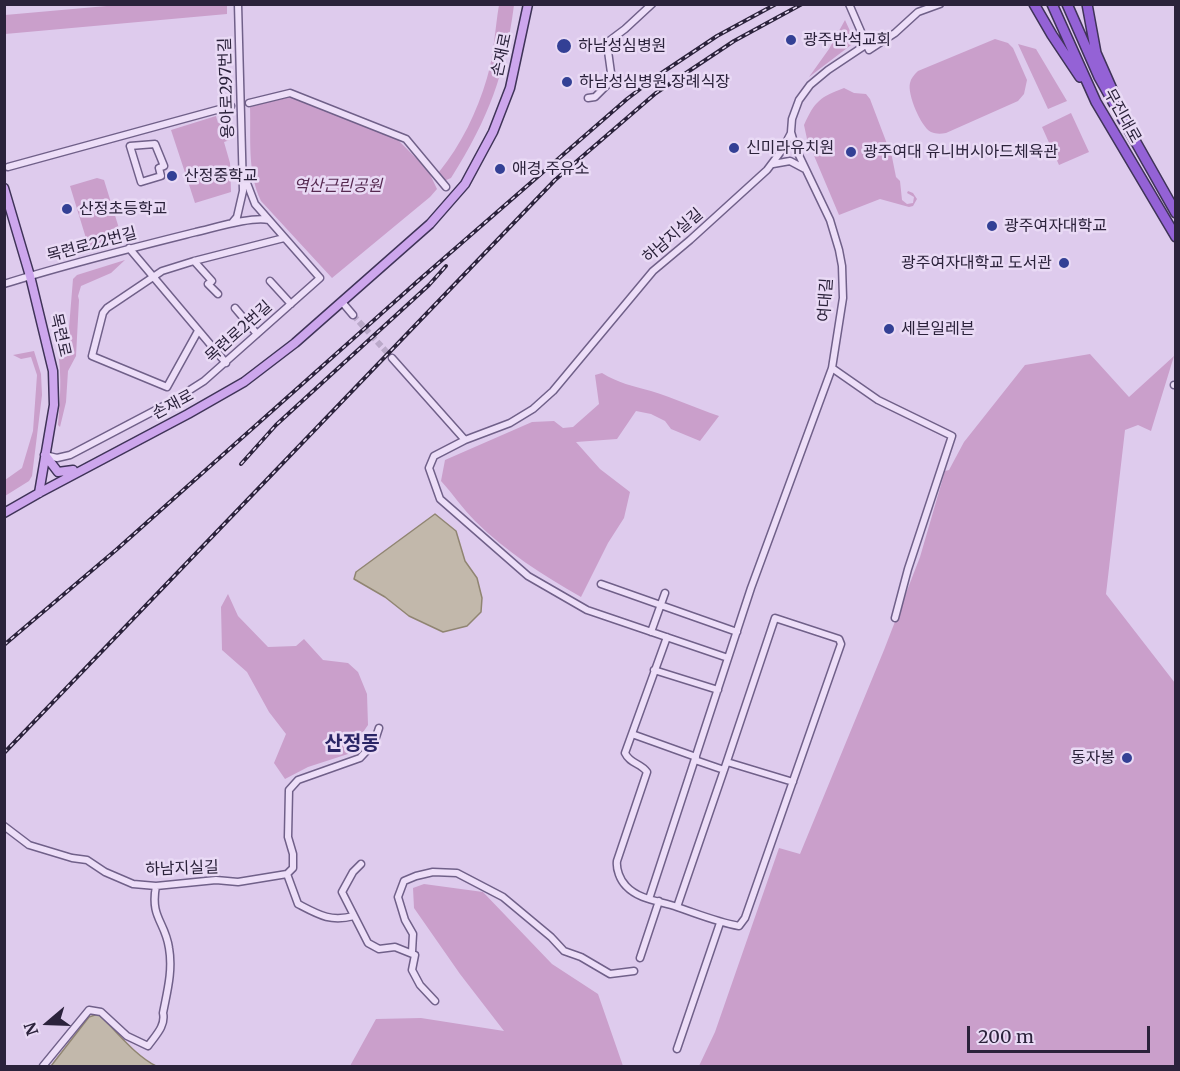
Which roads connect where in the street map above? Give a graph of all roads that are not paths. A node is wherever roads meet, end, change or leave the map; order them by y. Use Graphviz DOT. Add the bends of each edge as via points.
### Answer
graph roads {
  1 [pos="238,4"];
  2 [pos="528,4"];
  3 [pos="651,4"];
  4 [pos="849,4"];
  5 [pos="940,4"];
  6 [pos="1034,4"];
  7 [pos="1052,4"];
  8 [pos="1067,4"];
  9 [pos="1087,4"];
  10 [pos="867,44"];
  11 [pos="588,98"];
  12 [pos="1096,102"];
  13 [pos="249,103"];
  14 [pos="231,106"];
  15 [pos="791,132"];
  16 [pos="1130,135"];
  17 [pos="772,164"];
  18 [pos="8,168"];
  19 [pos="806,169"];
  20 [pos="242,170"];
  21 [pos="141,182"];
  22 [pos="446,187"];
  23 [pos="4,188"];
  24 [pos="256,205"];
  25 [pos="240,208"];
  26 [pos="1176,213"];
  27 [pos="269,220"];
  28 [pos="251,221"];
  29 [pos="232,224"];
  30 [pos="1176,237"];
  31 [pos="284,238"];
  32 [pos="129,248"];
  33 [pos="194,261"];
  34 [pos="30,276"];
  35 [pos="153,278"];
  36 [pos="270,281"];
  37 [pos="4,284"];
  38 [pos="218,294"];
  39 [pos="342,302"];
  40 [pos="291,304"];
  41 [pos="235,308"];
  42 [pos="353,315"];
  43 [pos="198,331"];
  44 [pos="257,334"];
  45 [pos="392,358"];
  46 [pos="226,363"];
  47 [pos="832,368"];
  48 [pos="167,387"];
  49 [pos="171,402"];
  50 [pos="465,440"];
  51 [pos="45,455"];
  52 [pos="88,467"];
  53 [pos="39,493"];
  54 [pos="4,513"];
  55 [pos="601,584"];
  56 [pos="665,593"];
  57 [pos="661,605"];
  58 [pos="895,618"];
  59 [pos="651,632"];
  60 [pos="737,632"];
  61 [pos="667,637"];
  62 [pos="728,658"];
  63 [pos="654,670"];
  64 [pos="718,690"];
  65 [pos="379,728"];
  66 [pos="632,734"];
  67 [pos="695,758"];
  68 [pos="727,762"];
  69 [pos="724,770"];
  70 [pos="793,783"];
  71 [pos="4,826"];
  72 [pos="361,864"];
  73 [pos="287,874"];
  74 [pos="156,886"];
  75 [pos="649,899"];
  76 [pos="659,901"];
  77 [pos="677,907"];
  78 [pos="354,916"];
  79 [pos="720,923"];
  80 [pos="412,952"];
  81 [pos="640,958"];
  82 [pos="633,971"];
  83 [pos="435,1001"];
  84 [pos="677,1049"];
  85 [pos="43,1066"];
  1 -- 20 [label="street, 용아로297번길"];
  2 -- 39 [label="main road, 손재로" via="510,88 493,132 465,183 430,224"];
  3 -- 11 [label="street" via="609,41 612,80 595,97"];
  4 -- 10 [label="street"];
  5 -- 10 [label="street" via="918,12 895,33"];
  6 -- 12 [label="highway"];
  7 -- 12 [label="highway, 무진대로"];
  8 -- 16 [label="highway, 무진대로"];
  9 -- 16 [label="highway" via="1096,53"];
  10 -- 15 [label="street" via="810,85 795,111"];
  12 -- 30 [label="highway, 무진대로"];
  13 -- 22 [label="street" via="290,93 406,139"];
  14 -- 18 [label="street"];
  15 -- 17 [label="street, 하남지실길"];
  15 -- 19 [label="street, 여대길"];
  16 -- 26 [label="highway, 무진대로"];
  17 -- 19 [label="street" via="790,161"];
  17 -- 50 [label="street, 하남지실길" via="653,271 553,391 533,409 510,423"];
  19 -- 47 [label="street, 여대길" via="830,220 842,266 843,298"];
  20 -- 24 [label="street"];
  20 -- 25 [label="street, 용아로297번길"];
  21 -- 21 [label="street" via="161,176 159,168 164,166 155,144 130,146"];
  23 -- 34 [label="main road, 목련로"];
  24 -- 25 [label="street" via="249,202"];
  24 -- 27 [label="street"];
  24 -- 28 [label="street" via="259,212"];
  25 -- 28 [label="street" via="241,217"];
  25 -- 29 [label="street"];
  27 -- 28 [label="street, 목련로22번길"];
  27 -- 31 [label="street"];
  28 -- 29 [label="street, 목련로22번길"];
  29 -- 32 [label="street, 목련로22번길"];
  31 -- 33 [label="street"];
  31 -- 40 [label="street, 목련로2번길" via="320,278"];
  32 -- 34 [label="street, 목련로22번길"];
  32 -- 35 [label="street"];
  33 -- 35 [label="street" via="162,271"];
  33 -- 38 [label="street" via="212,280 208,284"];
  34 -- 37 [label="street, 목련로22번길"];
  34 -- 51 [label="main road, 목련로" via="52,371 54,405"];
  35 -- 43 [label="street"];
  35 -- 48 [label="street" via="103,313 92,356"];
  36 -- 40 [label="street"];
  39 -- 42 [label="street"];
  39 -- 52 [label="main road, 손재로" via="234,389"];
  40 -- 44 [label="street, 목련로2번길"];
  41 -- 44 [label="street"];
  43 -- 46 [label="street"];
  43 -- 48 [label="street"];
  44 -- 46 [label="street, 목련로2번길"];
  45 -- 50 [label="street"];
  46 -- 49 [label="street, 목련로2번길"];
  47 -- 58 [label="street" via="878,400 952,436"];
  47 -- 60 [label="street, 여대길"];
  48 -- 49 [label="street"];
  49 -- 51 [label="street, 목련로2번길" via="70,455"];
  50 -- 59 [label="street, 하남지실길" via="434,456 429,468 440,499 528,576 587,610"];
  51 -- 52 [label="main road" via="58,472"];
  51 -- 53 [label="main road, 목련로"];
  52 -- 53 [label="main road, 손재로"];
  53 -- 54 [label="main road, 손재로"];
  55 -- 57 [label="street"];
  56 -- 57 [label="street"];
  57 -- 59 [label="street"];
  57 -- 60 [label="street"];
  59 -- 61 [label="street, 하남지실길"];
  60 -- 62 [label="street, 여대길"];
  61 -- 62 [label="street, 하남지실길"];
  61 -- 63 [label="street"];
  62 -- 64 [label="street, 여대길"];
  63 -- 64 [label="street"];
  63 -- 66 [label="street"];
  64 -- 67 [label="street, 여대길"];
  65 -- 73 [label="street" via="374,743 360,758 298,780 289,790 288,837 293,868"];
  66 -- 67 [label="street"];
  66 -- 75 [label="street" via="625,753 647,772 616,868 625,885"];
  67 -- 69 [label="street"];
  67 -- 75 [label="street, 여대길"];
  68 -- 69 [label="street"];
  68 -- 70 [label="street"];
  68 -- 70 [label="street" via="775,618 839,639 841,644"];
  69 -- 77 [label="street"];
  70 -- 79 [label="street" via="745,918 740,926"];
  71 -- 74 [label="street, 하남지실길" via="29,845 87,860 133,884"];
  72 -- 78 [label="street" via="342,892"];
  73 -- 74 [label="street, 하남지실길" via="237,882 216,880"];
  73 -- 78 [label="street" via="298,904 340,920"];
  74 -- 85 [label="street" via="154,909 168,940 171,964 164,1020 159,1030 148,1046 127,1036 101,1012 89,1010"];
  75 -- 76 [label="street"];
  76 -- 77 [label="street"];
  76 -- 81 [label="street"];
  77 -- 79 [label="street"];
  78 -- 80 [label="street" via="368,943 379,949 395,947"];
  79 -- 84 [label="street"];
  80 -- 82 [label="street" via="413,934 398,897 404,881 433,872 457,873 503,897 564,951 610,974"];
  80 -- 83 [label="street" via="412,970"];
}
